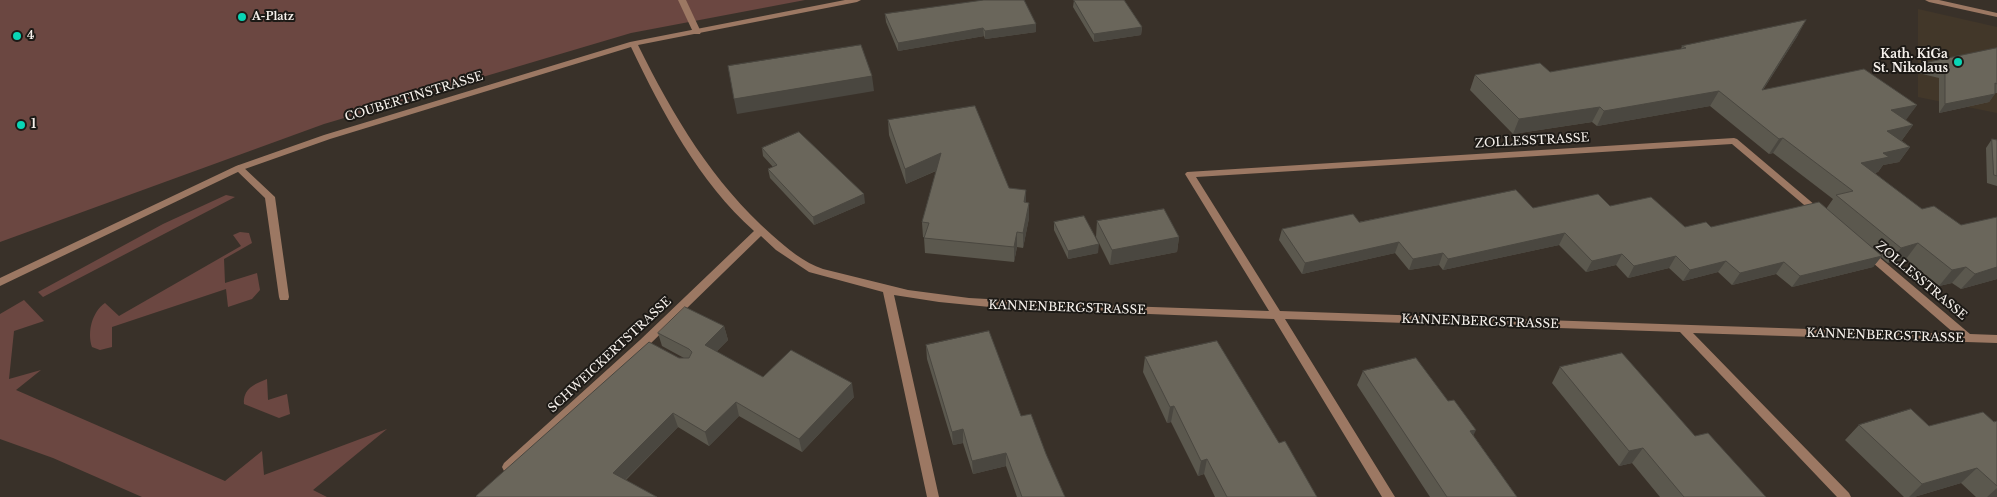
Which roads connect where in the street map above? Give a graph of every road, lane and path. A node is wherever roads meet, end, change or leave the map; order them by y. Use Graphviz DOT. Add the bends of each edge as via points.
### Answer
graph roads {
  1 [pos="682,0"];
  2 [pos="857,0"];
  3 [pos="1929,0"];
  4 [pos="1997,15"];
  5 [pos="697,32"];
  6 [pos="633,44"];
  7 [pos="239,168"];
  8 [pos="1825,218"];
  9 [pos="760,231"];
  10 [pos="1863,249"];
  11 [pos="0,282"];
  12 [pos="888,292"];
  13 [pos="284,298"];
  14 [pos="1277,315"];
  15 [pos="1683,329"];
  16 [pos="1970,338"];
  17 [pos="1997,339"];
  18 [pos="498,477"];
  19 [pos="933,497"];
  20 [pos="1389,497"];
  21 [pos="1845,497"];
  1 -- 5 [label="street"];
  2 -- 5 [label="street, COUBERTINSTRASSE"];
  3 -- 4 [label="street"];
  5 -- 6 [label="street, COUBERTINSTRASSE"];
  6 -- 7 [label="street, COUBERTINSTRASSE" via="337,134"];
  6 -- 9 [label="street, KANNENBERGSTRASSE" via="650,80 706,170"];
  7 -- 11 [label="street, COUBERTINSTRASSE"];
  7 -- 13 [label="street" via="270,197"];
  8 -- 14 [label="street, ZOLLESSTRASSE" via="1734,141 1190,174"];
  9 -- 12 [label="street, KANNENBERGSTRASSE" via="809,268"];
  9 -- 18 [label="street, SCHWEICKERTSTRASSE" via="648,345"];
  10 -- 16 [label="street, ZOLLESSTRASSE"];
  12 -- 14 [label="street, KANNENBERGSTRASSE" via="978,304"];
  12 -- 19 [label="street"];
  14 -- 15 [label="street, KANNENBERGSTRASSE"];
  14 -- 20 [label="street"];
  15 -- 16 [label="street, KANNENBERGSTRASSE"];
  15 -- 21 [label="street"];
  16 -- 17 [label="street, KANNENBERGSTRASSE"];
}
